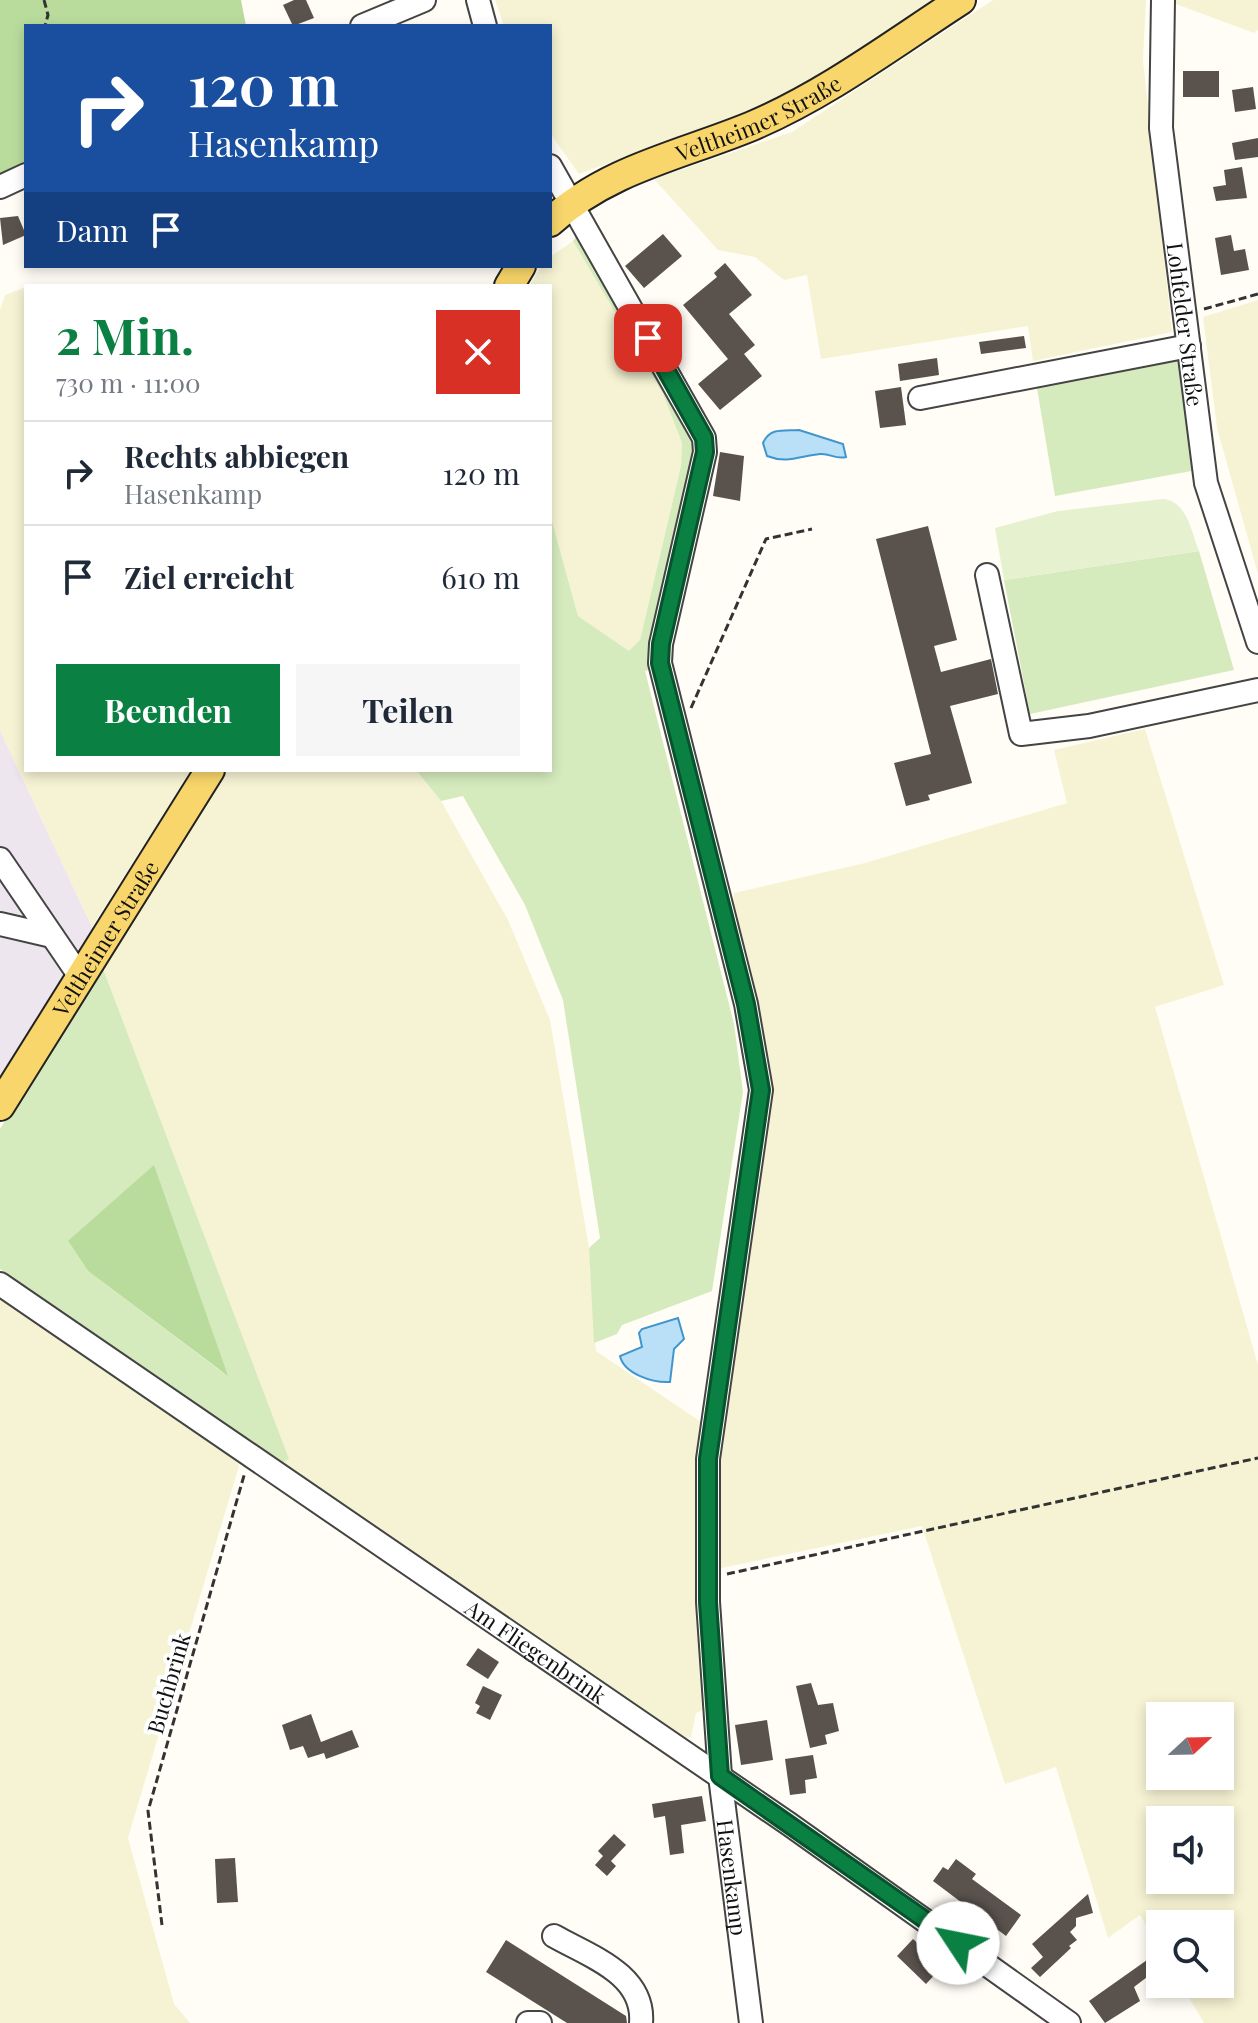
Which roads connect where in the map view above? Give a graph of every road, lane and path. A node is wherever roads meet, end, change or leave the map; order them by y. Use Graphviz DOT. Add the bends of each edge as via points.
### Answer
graph roads {
  1 [pos="44,0"];
  2 [pos="424,0"];
  3 [pos="478,0"];
  4 [pos="961,0"];
  5 [pos="1163,0"];
  6 [pos="46,24"];
  7 [pos="367,24"];
  8 [pos="484,24"];
  9 [pos="552,175"];
  10 [pos="24,176"];
  11 [pos="0,187"];
  12 [pos="560,213"];
  13 [pos="1258,294"];
  14 [pos="1185,313"];
  15 [pos="1189,346"];
  16 [pos="920,398"];
  17 [pos="812,529"];
  18 [pos="987,575"];
  19 [pos="1258,642"];
  20 [pos="1258,690"];
  21 [pos="675,729"];
  22 [pos="209,772"];
  23 [pos="0,859"];
  24 [pos="0,924"];
  25 [pos="52,936"];
  26 [pos="81,978"];
  27 [pos="0,1106"];
  28 [pos="0,1284"];
  29 [pos="250,1453"];
  30 [pos="1258,1458"];
  31 [pos="709,1581"];
  32 [pos="720,1776"];
  33 [pos="162,1925"];
  34 [pos="554,1936"];
  35 [pos="528,2023"];
  36 [pos="540,2023"];
  37 [pos="641,2023"];
  38 [pos="751,2023"];
  39 [pos="1069,2023"];
  1 -- 6 [label="path"];
  2 -- 7 [label="street"];
  3 -- 8 [label="street"];
  4 -- 12 [label="main road, Veltheimer Straße" via="799,104 602,183"];
  5 -- 14 [label="street, Lohfelder Straße" via="1161,128"];
  9 -- 12 [label="street, Hasenkamp"];
  10 -- 11 [label="street"];
  12 -- 21 [label="street, Hasenkamp" via="704,438 661,644 660,663"];
  13 -- 14 [label="path"];
  14 -- 15 [label="street, Lohfelder Straße"];
  15 -- 16 [label="street"];
  15 -- 19 [label="street, Lohfelder Straße" via="1206,483"];
  17 -- 21 [label="path" via="766,539 685,722"];
  18 -- 20 [label="street" via="1021,734 1089,726"];
  21 -- 31 [label="street, Hasenkamp" via="746,1004 761,1090 711,1416"];
  22 -- 26 [label="main road, Veltheimer Straße"];
  23 -- 25 [label="street"];
  24 -- 25 [label="street"];
  25 -- 26 [label="street"];
  26 -- 27 [label="main road, Veltheimer Straße"];
  28 -- 29 [label="street, Am Fliegenbrink"];
  29 -- 32 [label="street, Am Fliegenbrink"];
  29 -- 33 [label="path, Buchbrink" via="148,1811"];
  30 -- 31 [label="path"];
  31 -- 32 [label="street, Hasenkamp"];
  32 -- 38 [label="street, Hasenkamp"];
  32 -- 39 [label="street, Am Fliegenbrink"];
  34 -- 37 [label="street" via="625,1977"];
  35 -- 36 [label="street"];
}
